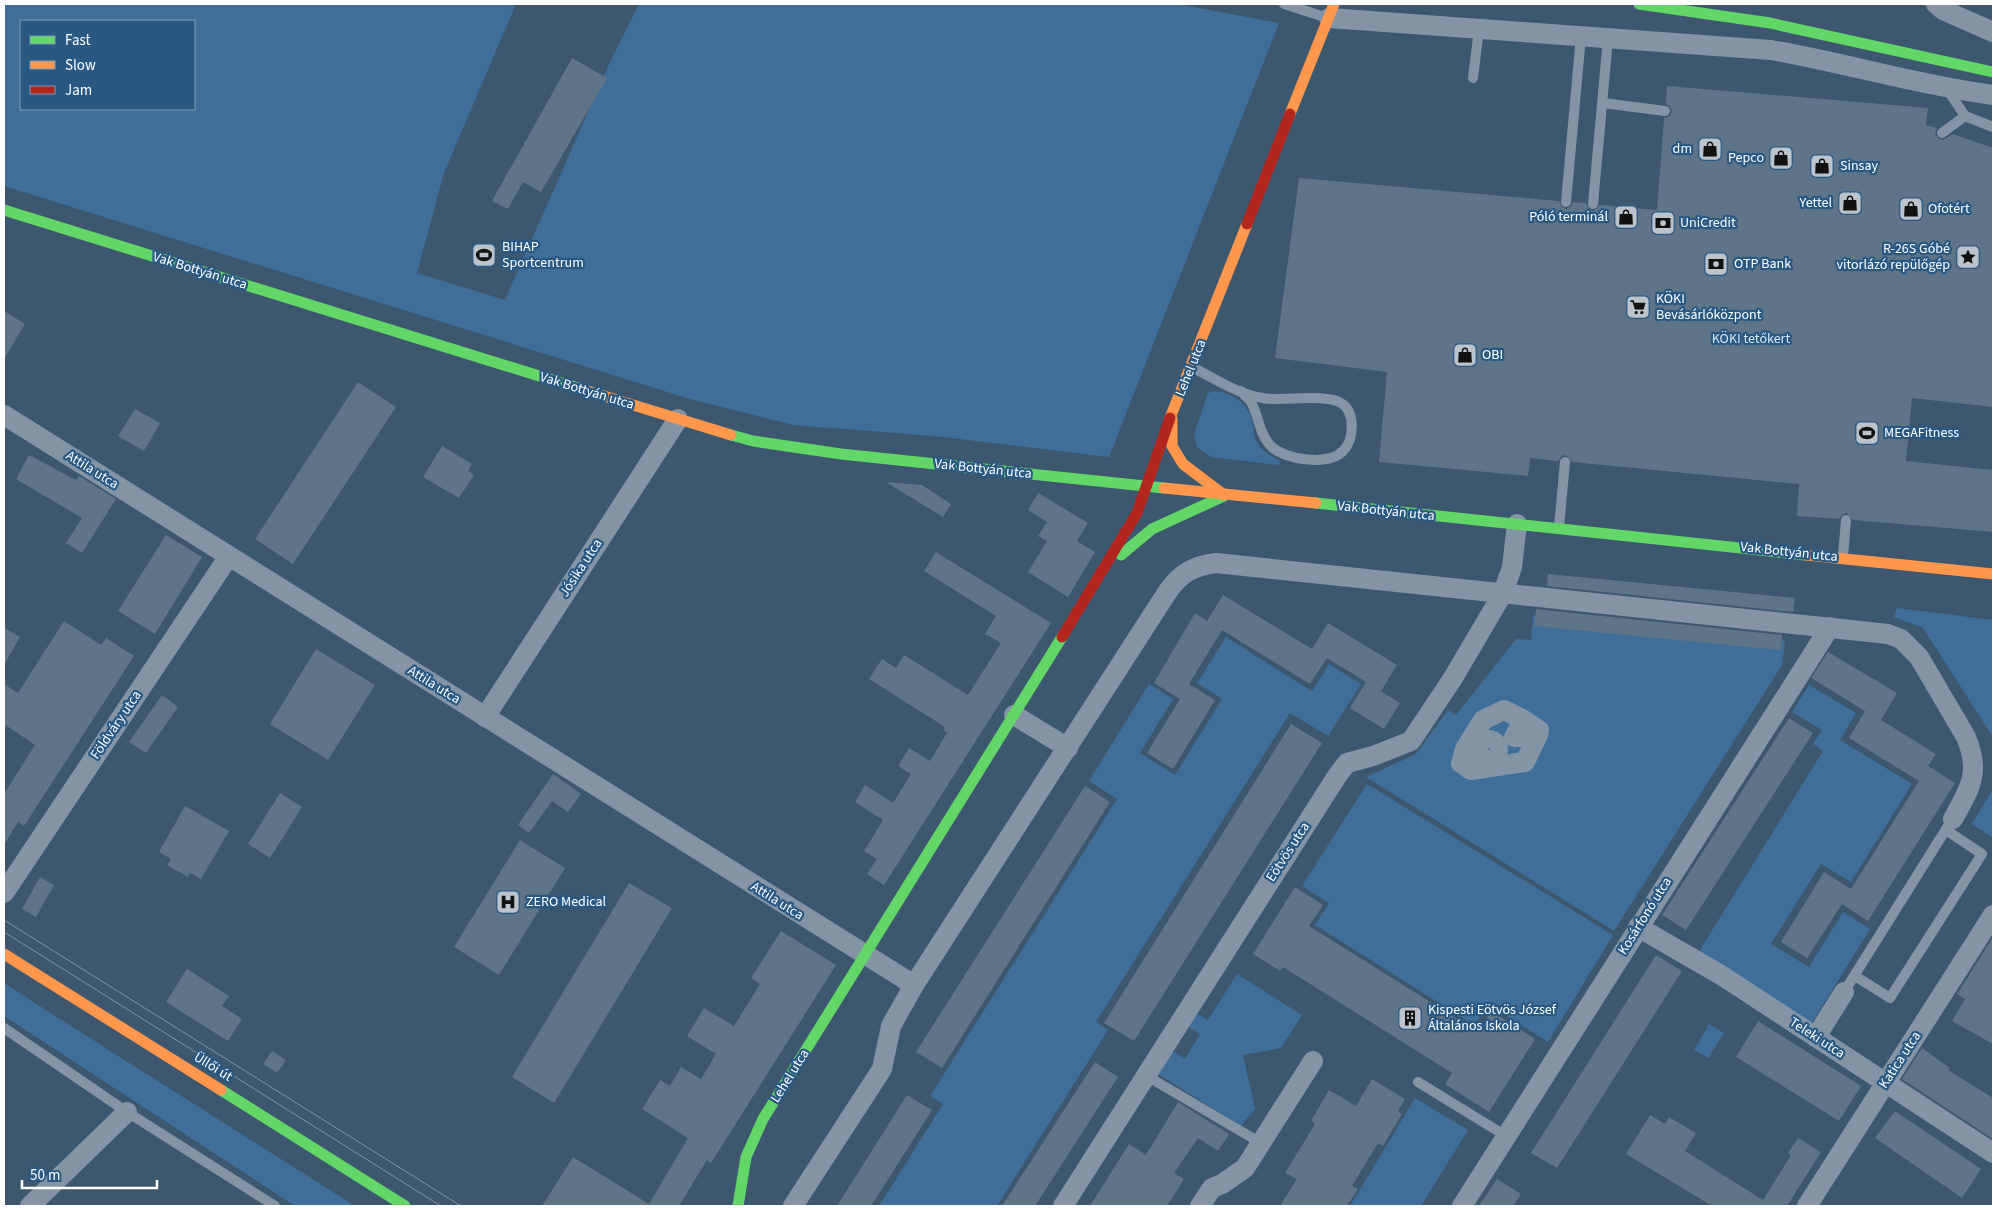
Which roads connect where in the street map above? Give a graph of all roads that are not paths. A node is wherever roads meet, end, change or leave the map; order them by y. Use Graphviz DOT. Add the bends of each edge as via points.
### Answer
graph roads {
  1 [pos="1284,4"];
  2 [pos="1639,4"];
  3 [pos="1936,4"];
  4 [pos="1332,11"];
  5 [pos="1479,29"];
  6 [pos="1993,32"];
  7 [pos="1581,36"];
  8 [pos="1608,38"];
  9 [pos="1993,72"];
  10 [pos="1473,78"];
  11 [pos="1947,89"];
  12 [pos="1993,95"];
  13 [pos="1603,103"];
  14 [pos="1665,111"];
  15 [pos="1965,116"];
  16 [pos="1993,127"];
  17 [pos="1942,133"];
  18 [pos="1566,202"];
  19 [pos="1593,204"];
  20 [pos="4,210"];
  21 [pos="1191,367"];
  22 [pos="1241,391"];
  23 [pos="4,415"];
  24 [pos="1171,415"];
  25 [pos="678,419"];
  26 [pos="1565,462"];
  27 [pos="1145,488"];
  28 [pos="1225,496"];
  29 [pos="1846,520"];
  30 [pos="1517,524"];
  31 [pos="1558,528"];
  32 [pos="229,556"];
  33 [pos="1842,558"];
  34 [pos="1104,570"];
  35 [pos="1993,574"];
  36 [pos="1503,593"];
  37 [pos="1830,627"];
  38 [pos="1014,715"];
  39 [pos="485,717"];
  40 [pos="1524,720"];
  41 [pos="1535,741"];
  42 [pos="1068,748"];
  43 [pos="1500,750"];
  44 [pos="1949,824"];
  45 [pos="4,894"];
  46 [pos="1993,915"];
  47 [pos="1638,927"];
  48 [pos="4,954"];
  49 [pos="865,956"];
  50 [pos="1850,984"];
  51 [pos="914,985"];
  52 [pos="4,1028"];
  53 [pos="1816,1037"];
  54 [pos="1313,1061"];
  55 [pos="1145,1074"];
  56 [pos="1418,1082"];
  57 [pos="1886,1082"];
  58 [pos="127,1112"];
  59 [pos="1506,1136"];
  60 [pos="1260,1143"];
  61 [pos="1993,1153"];
  62 [pos="30,1206"];
  63 [pos="275,1206"];
  64 [pos="405,1206"];
  65 [pos="738,1206"];
  66 [pos="793,1206"];
  67 [pos="1063,1206"];
  68 [pos="1200,1206"];
  69 [pos="1462,1206"];
  70 [pos="1807,1206"];
  1 -- 4 [label="lane"];
  2 -- 9 [label="street" via="1770,23"];
  3 -- 6 [label="street"];
  4 -- 5 [label="street"];
  4 -- 21 [label="street, Lehel utca"];
  5 -- 7 [label="street"];
  5 -- 10 [label="lane"];
  7 -- 8 [label="street"];
  7 -- 18 [label="lane"];
  8 -- 11 [label="street" via="1771,50"];
  8 -- 13 [label="lane"];
  11 -- 12 [label="street"];
  11 -- 15 [label="lane"];
  13 -- 14 [label="lane"];
  13 -- 19 [label="lane"];
  15 -- 16 [label="lane"];
  15 -- 17 [label="lane"];
  20 -- 25 [label="street, Vak Bottyán utca"];
  21 -- 22 [label="lane"];
  21 -- 24 [label="street, Lehel utca"];
  22 -- 22 [label="lane" via="1251,403 1271,447 1294,459 1329,459 1343,452 1352,436 1351,416 1342,404 1320,399 1261,398"];
  23 -- 32 [label="street, Attila utca"];
  24 -- 27 [label="street, Lehel utca"];
  24 -- 28 [label="street" via="1172,446 1176,455"];
  25 -- 27 [label="street, Vak Bottyán utca" via="782,447"];
  25 -- 39 [label="street, Jósika utca"];
  26 -- 31 [label="lane"];
  27 -- 28 [label="street, Vak Bottyán utca"];
  27 -- 34 [label="street, Lehel utca" via="1137,513"];
  28 -- 30 [label="street, Vak Bottyán utca"];
  28 -- 34 [label="street" via="1152,529"];
  29 -- 33 [label="lane"];
  30 -- 31 [label="street, Vak Bottyán utca"];
  30 -- 36 [label="street, Eötvös utca" via="1512,567"];
  31 -- 33 [label="street, Vak Bottyán utca"];
  32 -- 39 [label="street, Attila utca"];
  32 -- 45 [label="street, Földváry utca"];
  33 -- 35 [label="street, Vak Bottyán utca"];
  34 -- 38 [label="street, Lehel utca"];
  36 -- 37 [label="street"];
  36 -- 42 [label="street" via="1216,563 1190,568 1168,591"];
  36 -- 55 [label="street, Eötvös utca" via="1411,741 1347,763 1337,776"];
  37 -- 44 [label="street" via="1888,634 1901,639 1919,657 1972,750 1974,778"];
  37 -- 47 [label="street, Kosárfonó utca"];
  38 -- 42 [label="street"];
  38 -- 49 [label="street, Lehel utca"];
  39 -- 49 [label="street, Attila utca"];
  40 -- 41 [label="street" via="1539,730"];
  40 -- 43 [label="street"];
  40 -- 43 [label="street" via="1504,710 1483,720 1464,749 1461,762 1472,770"];
  41 -- 43 [label="street" via="1527,737"];
  41 -- 43 [label="street" via="1525,762 1515,764"];
  42 -- 51 [label="street"];
  44 -- 50 [label="lane"];
  44 -- 50 [label="lane" via="1982,854 1890,998"];
  46 -- 57 [label="street, Katica utca"];
  47 -- 53 [label="street, Teleki utca" via="1721,975"];
  47 -- 59 [label="street, Kosárfonó utca"];
  48 -- 64 [label="street, Üllői út"];
  49 -- 51 [label="street"];
  49 -- 65 [label="street, Lehel utca" via="762,1119 746,1157"];
  50 -- 53 [label="street"];
  51 -- 66 [label="street" via="892,1026 882,1068"];
  52 -- 58 [label="lane"];
  53 -- 57 [label="street, Teleki utca"];
  54 -- 60 [label="street"];
  55 -- 60 [label="lane"];
  55 -- 67 [label="street, Eötvös utca"];
  56 -- 59 [label="lane"];
  57 -- 61 [label="street, Teleki utca"];
  57 -- 70 [label="street, Katica utca"];
  58 -- 62 [label="street"];
  58 -- 63 [label="lane"];
  59 -- 69 [label="street, Kosárfonó utca"];
  60 -- 68 [label="street" via="1246,1168 1212,1188"];
}
